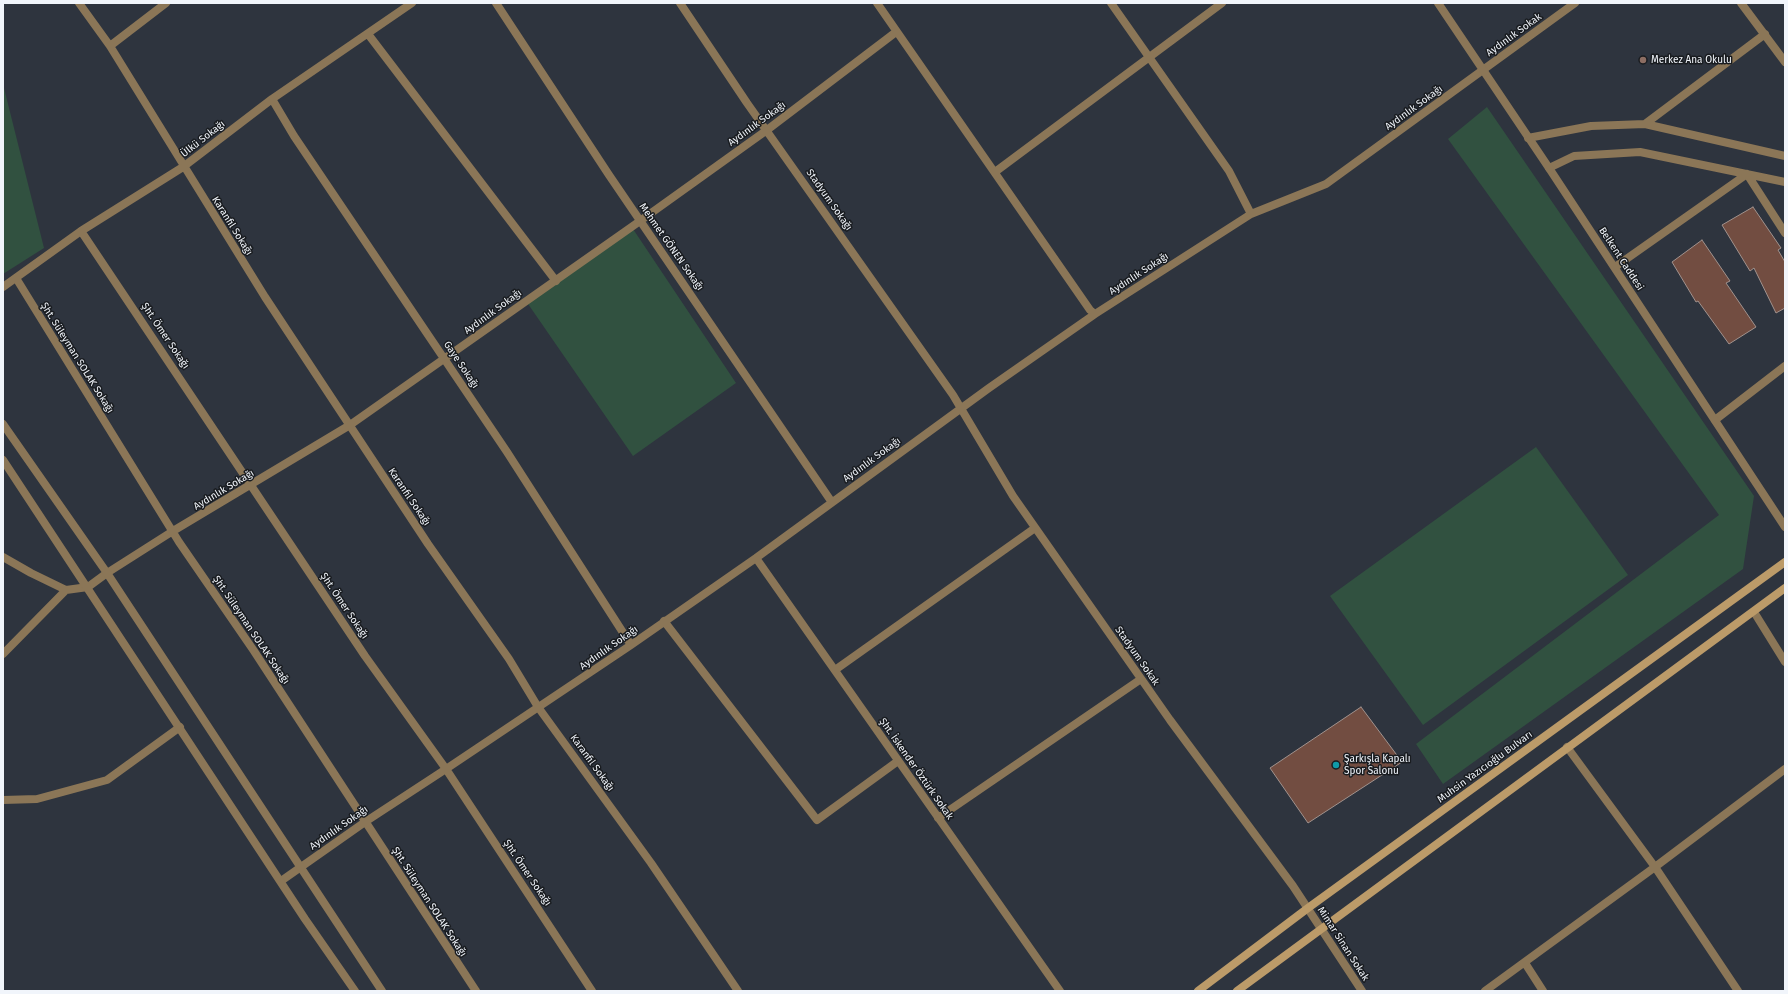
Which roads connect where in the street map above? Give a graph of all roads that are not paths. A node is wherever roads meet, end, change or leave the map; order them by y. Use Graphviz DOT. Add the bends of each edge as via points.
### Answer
graph roads {
  1 [pos="79,3"];
  2 [pos="166,3"];
  3 [pos="412,3"];
  4 [pos="496,3"];
  5 [pos="680,3"];
  6 [pos="877,3"];
  7 [pos="1111,3"];
  8 [pos="1222,3"];
  9 [pos="1438,3"];
  10 [pos="1575,3"];
  11 [pos="1741,3"];
  12 [pos="896,32"];
  13 [pos="368,34"];
  14 [pos="1765,34"];
  15 [pos="110,46"];
  16 [pos="1150,58"];
  17 [pos="1785,62"];
  18 [pos="1483,69"];
  19 [pos="272,98"];
  20 [pos="1644,124"];
  21 [pos="767,130"];
  22 [pos="1528,138"];
  23 [pos="1785,156"];
  24 [pos="183,166"];
  25 [pos="1549,168"];
  26 [pos="995,172"];
  27 [pos="1746,174"];
  28 [pos="1785,182"];
  29 [pos="1251,214"];
  30 [pos="640,221"];
  31 [pos="81,231"];
  32 [pos="1785,233"];
  33 [pos="1615,267"];
  34 [pos="16,278"];
  35 [pos="556,281"];
  36 [pos="3,287"];
  37 [pos="1095,314"];
  38 [pos="445,359"];
  39 [pos="1785,366"];
  40 [pos="960,409"];
  41 [pos="1715,420"];
  42 [pos="3,424"];
  43 [pos="350,425"];
  44 [pos="3,460"];
  45 [pos="251,486"];
  46 [pos="831,502"];
  47 [pos="1785,527"];
  48 [pos="1035,528"];
  49 [pos="173,531"];
  50 [pos="3,557"];
  51 [pos="756,558"];
  52 [pos="1785,562"];
  53 [pos="107,573"];
  54 [pos="88,587"];
  55 [pos="1785,588"];
  56 [pos="66,590"];
  57 [pos="1754,612"];
  58 [pos="664,621"];
  59 [pos="631,645"];
  60 [pos="3,654"];
  61 [pos="1785,662"];
  62 [pos="835,670"];
  63 [pos="1141,679"];
  64 [pos="538,707"];
  65 [pos="180,727"];
  66 [pos="1568,747"];
  67 [pos="898,761"];
  68 [pos="446,769"];
  69 [pos="1785,769"];
  70 [pos="3,800"];
  71 [pos="938,818"];
  72 [pos="365,822"];
  73 [pos="301,867"];
  74 [pos="1655,867"];
  75 [pos="281,881"];
  76 [pos="1308,908"];
  77 [pos="1322,929"];
  78 [pos="1525,962"];
  79 [pos="1737,990"];
  80 [pos="355,991"];
  81 [pos="382,991"];
  82 [pos="476,991"];
  83 [pos="592,991"];
  84 [pos="738,991"];
  85 [pos="1060,991"];
  86 [pos="1198,991"];
  87 [pos="1237,991"];
  88 [pos="1362,991"];
  89 [pos="1485,991"];
  90 [pos="1543,991"];
  1 -- 15 [label="street, Karanfil Sokağı"];
  2 -- 15 [label="street"];
  3 -- 13 [label="street, Ülkü Sokağı"];
  4 -- 30 [label="street, Mehmet GÖNEN Sokağı"];
  5 -- 21 [label="street, Stadyum Sokağı"];
  6 -- 12 [label="street"];
  7 -- 16 [label="street"];
  8 -- 16 [label="street"];
  9 -- 18 [label="street, Belkent Caddesi"];
  10 -- 18 [label="street, Aydınlık Sokak"];
  11 -- 14 [label="street"];
  12 -- 21 [label="street, Aydınlık Sokağı"];
  12 -- 26 [label="street"];
  13 -- 19 [label="street, Ülkü Sokağı"];
  13 -- 35 [label="street"];
  14 -- 17 [label="street"];
  14 -- 20 [label="street"];
  15 -- 24 [label="street, Karanfil Sokağı"];
  16 -- 26 [label="street"];
  16 -- 29 [label="street" via="1229,171"];
  18 -- 22 [label="street, Belkent Caddesi"];
  18 -- 29 [label="street, Aydınlık Sokağı" via="1326,184"];
  19 -- 24 [label="street, Ülkü Sokağı"];
  19 -- 38 [label="street, Gaye Sokağı" via="294,136"];
  20 -- 22 [label="street" via="1591,126"];
  20 -- 23 [label="street"];
  21 -- 30 [label="street, Aydınlık Sokağı"];
  21 -- 40 [label="street, Stadyum Sokağı" via="953,395"];
  22 -- 25 [label="street, Belkent Caddesi"];
  24 -- 31 [label="street, Ülkü Sokağı"];
  24 -- 43 [label="street, Karanfil Sokağı" via="265,297"];
  25 -- 27 [label="street" via="1574,156 1640,152"];
  25 -- 33 [label="street, Belkent Caddesi"];
  26 -- 37 [label="street"];
  27 -- 28 [label="street"];
  27 -- 32 [label="street"];
  27 -- 33 [label="street"];
  29 -- 37 [label="street, Aydınlık Sokağı"];
  30 -- 35 [label="street, Aydınlık Sokağı"];
  30 -- 46 [label="street, Mehmet GÖNEN Sokağı"];
  31 -- 34 [label="street, Ülkü Sokağı"];
  31 -- 45 [label="street, Şht. Ömer Sokağı"];
  33 -- 41 [label="street, Belkent Caddesi"];
  34 -- 36 [label="street, Ülkü Sokağı"];
  34 -- 49 [label="street, Şht. Süleyman SOLAK Sokağı"];
  35 -- 38 [label="street, Aydınlık Sokağı"];
  37 -- 40 [label="street, Aydınlık Sokağı"];
  38 -- 43 [label="street, Aydınlık Sokağı"];
  38 -- 59 [label="street, Gaye Sokağı"];
  39 -- 41 [label="street"];
  40 -- 46 [label="street, Aydınlık Sokağı"];
  40 -- 48 [label="street, Stadyum Sokak"];
  41 -- 47 [label="street, Belkent Caddesi"];
  42 -- 53 [label="street"];
  43 -- 45 [label="street, Aydınlık Sokağı"];
  43 -- 64 [label="street, Karanfil Sokağı" via="428,544 509,659"];
  44 -- 54 [label="street"];
  45 -- 49 [label="street, Aydınlık Sokağı"];
  45 -- 68 [label="street, Şht. Ömer Sokağı" via="365,656"];
  46 -- 51 [label="street, Aydınlık Sokağı"];
  48 -- 62 [label="street"];
  48 -- 63 [label="street, Stadyum Sokak"];
  49 -- 53 [label="street, Aydınlık Sokağı"];
  49 -- 72 [label="street, Şht. Süleyman SOLAK Sokağı"];
  50 -- 56 [label="street"];
  51 -- 58 [label="street, Aydınlık Sokağı"];
  51 -- 62 [label="street, Şht. İskender Öztürk Sokak"];
  52 -- 76 [label="main road, Muhsin Yazıcıoğlu Bulvarı"];
  53 -- 54 [label="street, Aydınlık Sokağı"];
  53 -- 73 [label="street"];
  54 -- 56 [label="street"];
  54 -- 65 [label="street"];
  55 -- 57 [label="main road"];
  56 -- 60 [label="street"];
  57 -- 61 [label="street"];
  57 -- 66 [label="main road"];
  58 -- 59 [label="street, Aydınlık Sokağı"];
  58 -- 67 [label="street" via="818,820"];
  59 -- 64 [label="street, Aydınlık Sokağı"];
  62 -- 67 [label="street, Şht. İskender Öztürk Sokak"];
  63 -- 71 [label="street"];
  63 -- 76 [label="street, Stadyum Sokak"];
  64 -- 68 [label="street, Aydınlık Sokağı"];
  64 -- 84 [label="street, Karanfil Sokağı" via="652,863"];
  65 -- 70 [label="street" via="107,780 37,799"];
  65 -- 75 [label="street"];
  66 -- 74 [label="street"];
  66 -- 77 [label="main road"];
  67 -- 71 [label="street, Şht. İskender Öztürk Sokak"];
  68 -- 72 [label="street, Aydınlık Sokağı"];
  68 -- 83 [label="street, Şht. Ömer Sokağı"];
  69 -- 74 [label="street"];
  71 -- 85 [label="street, Şht. İskender Öztürk Sokak"];
  72 -- 73 [label="street, Aydınlık Sokağı"];
  72 -- 82 [label="street, Şht. Süleyman SOLAK Sokağı"];
  73 -- 75 [label="street, Aydınlık Sokağı"];
  73 -- 81 [label="street"];
  74 -- 78 [label="street"];
  74 -- 79 [label="street"];
  75 -- 80 [label="street"];
  76 -- 77 [label="street, Mimar Sinan Sokak"];
  76 -- 86 [label="main road, Muhsin Yazıcıoğlu Bulvarı"];
  77 -- 87 [label="main road"];
  77 -- 88 [label="street, Mimar Sinan Sokak"];
  78 -- 89 [label="street"];
  78 -- 90 [label="street"];
}
